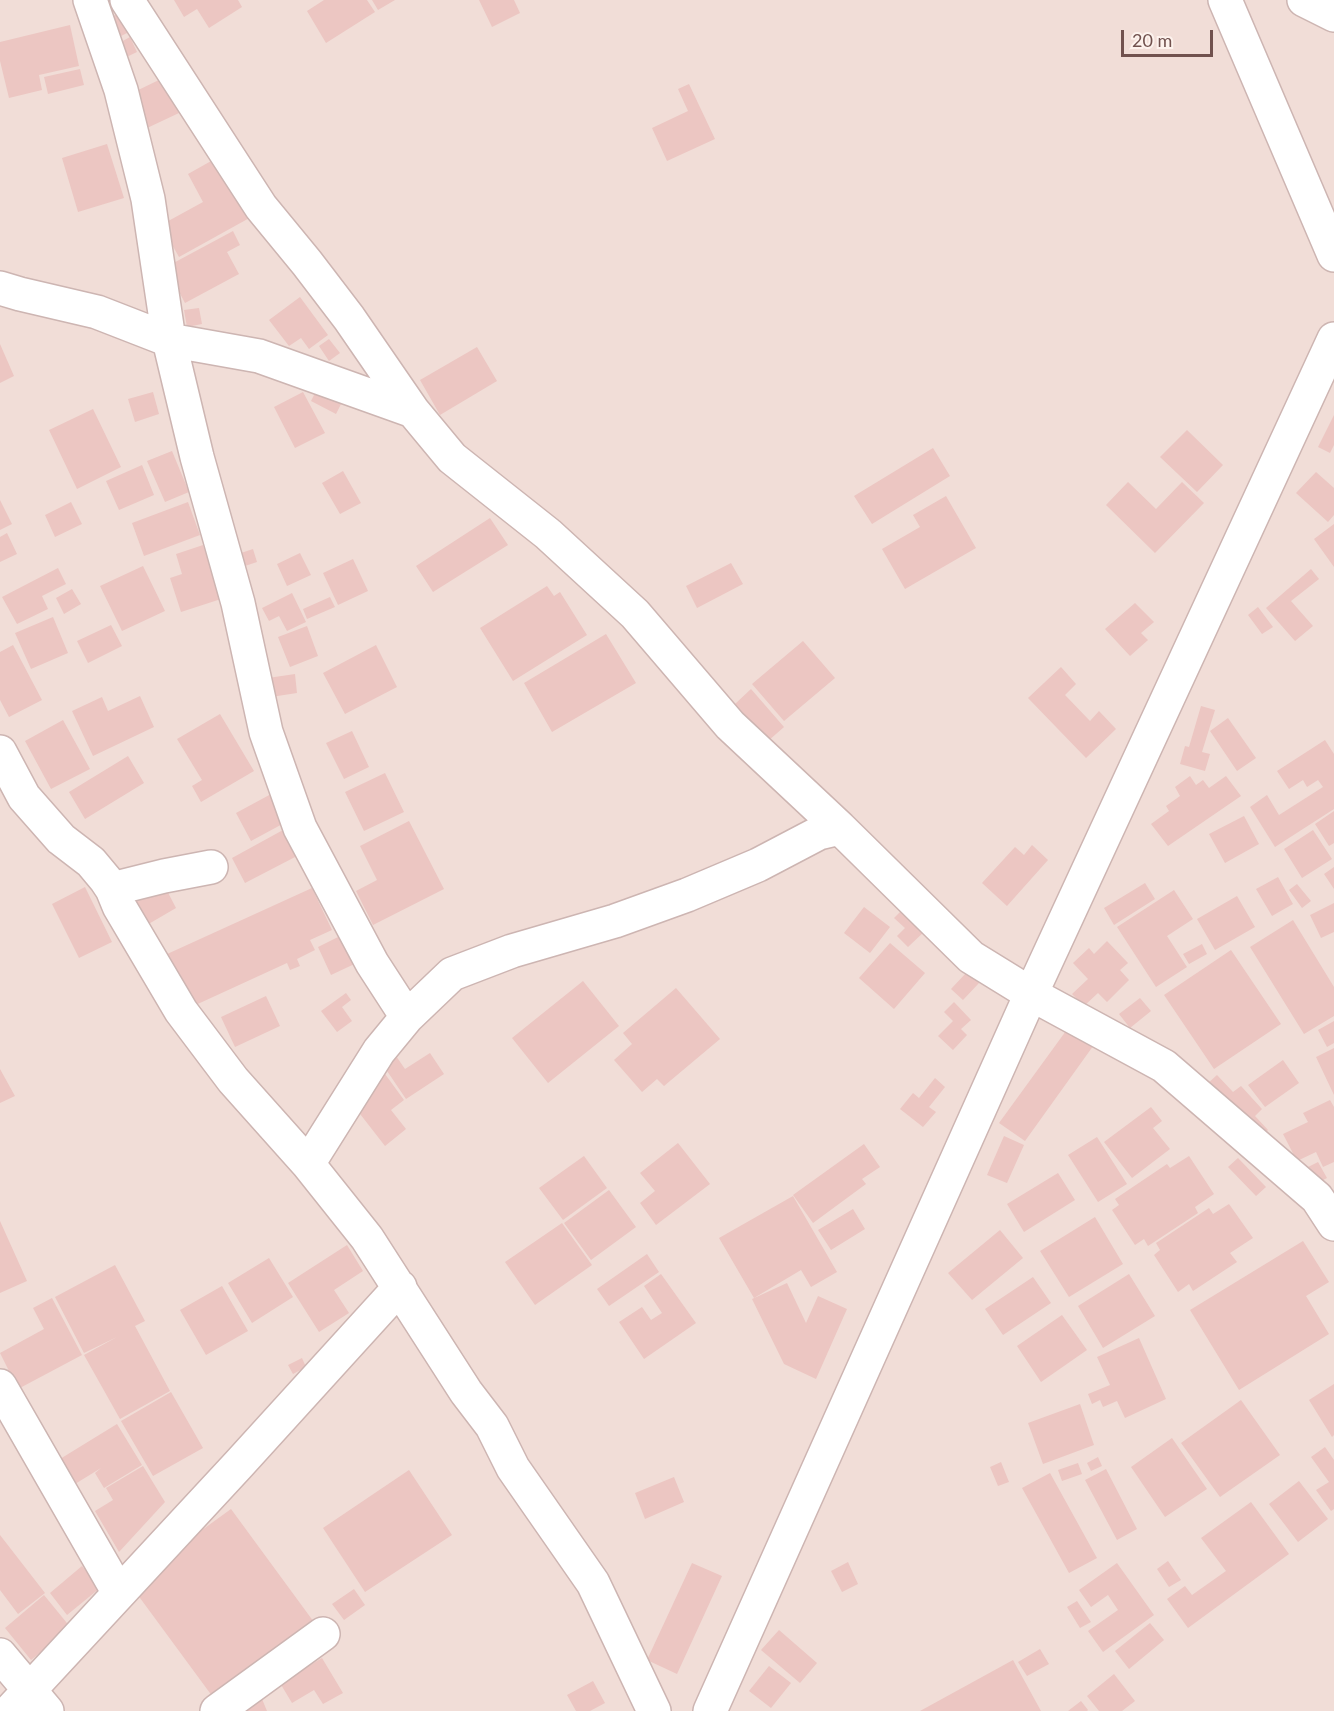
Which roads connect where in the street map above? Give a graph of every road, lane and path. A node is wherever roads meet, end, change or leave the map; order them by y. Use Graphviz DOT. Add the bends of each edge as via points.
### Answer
graph roads {
  1 [pos="90,0"];
  2 [pos="127,0"];
  3 [pos="1225,0"];
  4 [pos="1304,0"];
  5 [pos="1334,15"];
  6 [pos="1334,255"];
  7 [pos="0,288"];
  8 [pos="169,340"];
  9 [pos="1333,344"];
  10 [pos="413,411"];
  11 [pos="0,752"];
  12 [pos="840,828"];
  13 [pos="211,867"];
  14 [pos="112,889"];
  15 [pos="1031,994"];
  16 [pos="407,1017"];
  17 [pos="308,1164"];
  18 [pos="1328,1204"];
  19 [pos="400,1287"];
  20 [pos="0,1386"];
  21 [pos="119,1593"];
  22 [pos="323,1634"];
  23 [pos="0,1655"];
  24 [pos="29,1704"];
  25 [pos="217,1711"];
  26 [pos="654,1711"];
  27 [pos="710,1711"];
  1 -- 8 [label="street" via="120,90 148,199"];
  2 -- 10 [label="street" via="261,207 349,318"];
  3 -- 6 [label="street"];
  4 -- 5 [label="street"];
  7 -- 8 [label="street" via="97,312"];
  8 -- 10 [label="street" via="259,356"];
  8 -- 16 [label="street" via="238,603 266,732 300,828 372,963"];
  9 -- 15 [label="street"];
  10 -- 12 [label="street" via="452,458 548,534 635,614 730,725"];
  11 -- 14 [label="street" via="24,797 62,839 91,862"];
  12 -- 15 [label="street" via="971,957"];
  12 -- 16 [label="street" via="819,833 758,865 687,895 452,974"];
  13 -- 14 [label="street"];
  14 -- 17 [label="street" via="118,906 181,1011 233,1080"];
  15 -- 18 [label="street" via="1164,1066"];
  15 -- 27 [label="street"];
  16 -- 17 [label="street" via="379,1051"];
  17 -- 19 [label="street"];
  19 -- 21 [label="street"];
  19 -- 26 [label="street" via="492,1426 513,1468 593,1583"];
  20 -- 21 [label="street"];
  21 -- 24 [label="street"];
  22 -- 25 [label="street"];
  23 -- 24 [label="street"];
}
